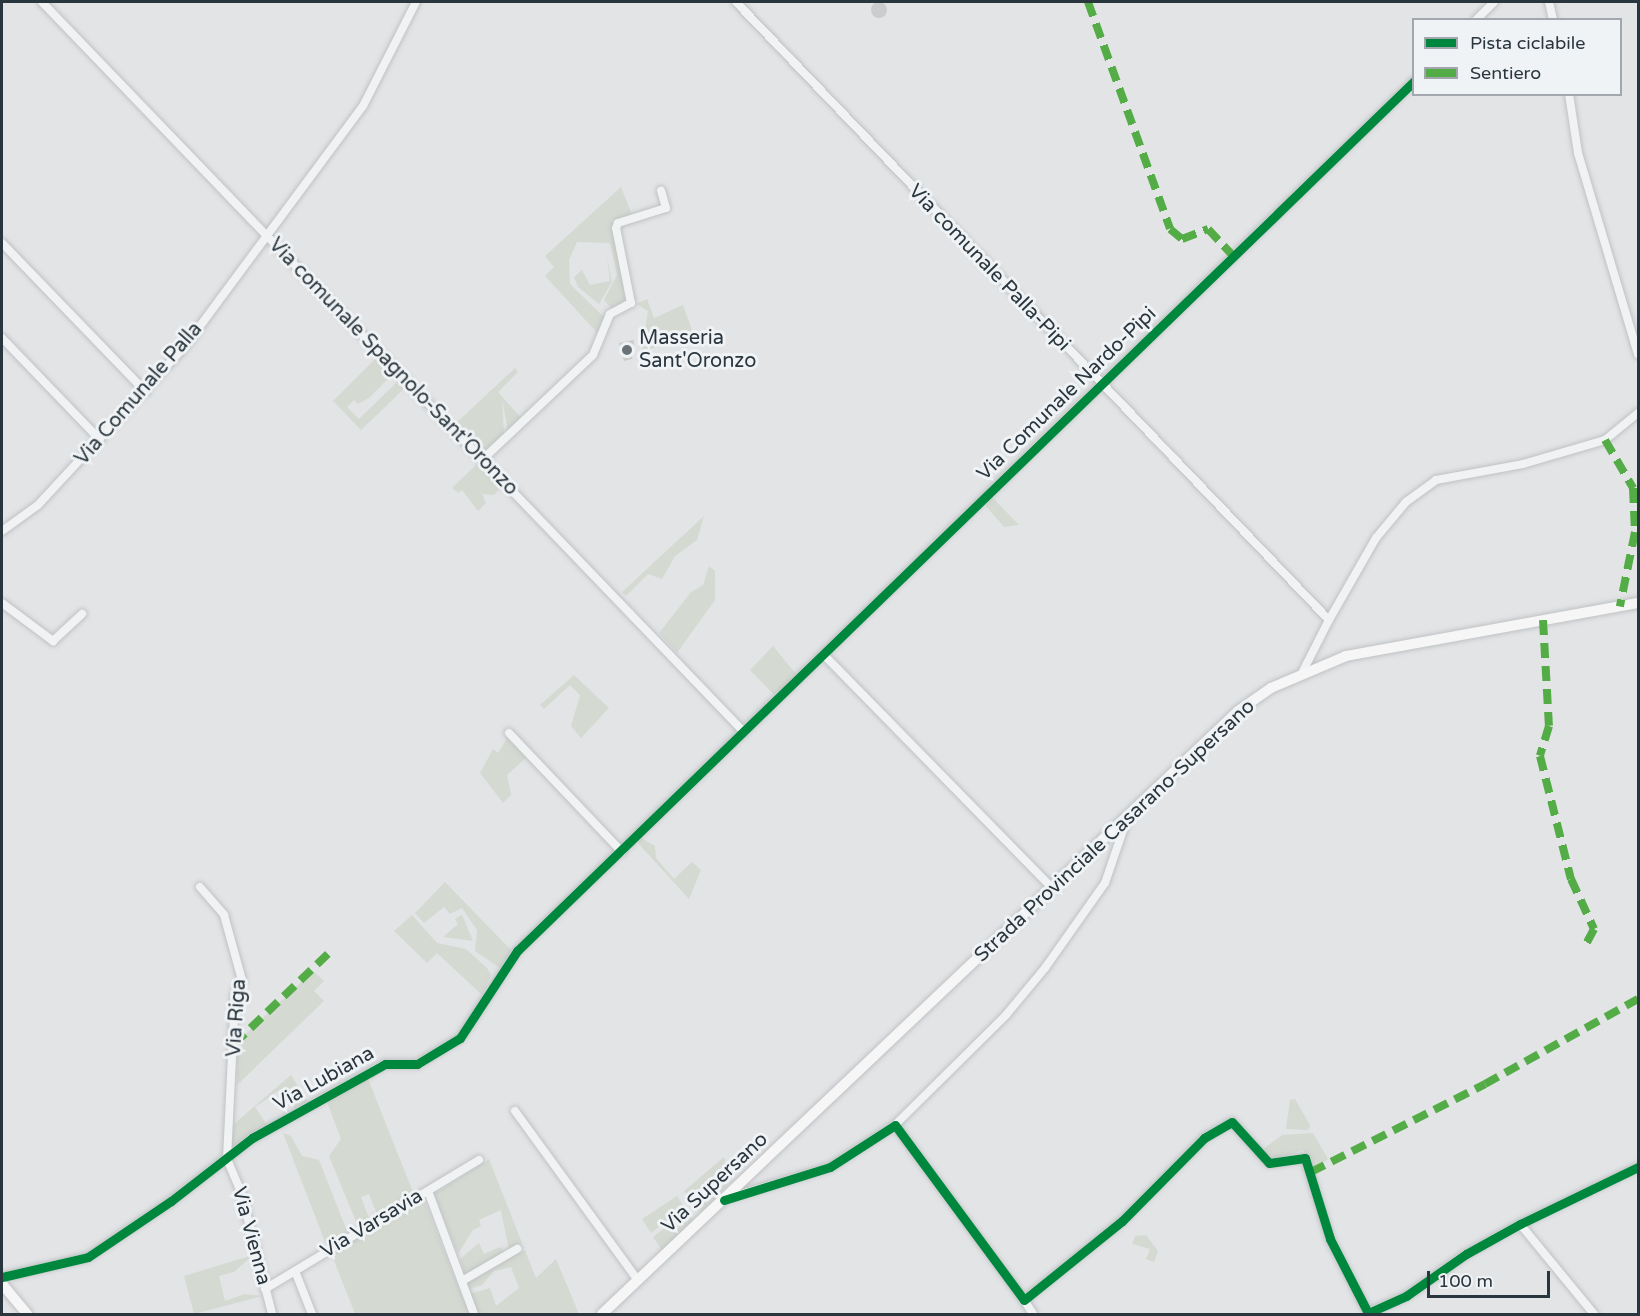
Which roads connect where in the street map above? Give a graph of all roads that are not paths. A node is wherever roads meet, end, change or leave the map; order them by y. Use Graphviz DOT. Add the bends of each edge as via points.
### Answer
graph roads {
  1 [pos="42,2"];
  2 [pos="416,2"];
  3 [pos="736,2"];
  4 [pos="1494,2"];
  5 [pos="1549,2"];
  6 [pos="1478,18"];
  7 [pos="1553,18"];
  8 [pos="1412,82"];
  9 [pos="1569,96"];
  10 [pos="661,191"];
  11 [pos="265,235"];
  12 [pos="2,243"];
  13 [pos="2,338"];
  14 [pos="1638,354"];
  15 [pos="1101,387"];
  16 [pos="146,392"];
  17 [pos="1638,413"];
  18 [pos="100,440"];
  19 [pos="483,459"];
  20 [pos="2,531"];
  21 [pos="2,603"];
  22 [pos="1638,603"];
  23 [pos="82,614"];
  24 [pos="1329,620"];
  25 [pos="824,654"];
  26 [pos="1303,672"];
  27 [pos="744,732"];
  28 [pos="508,733"];
  29 [pos="1129,814"];
  30 [pos="622,852"];
  31 [pos="200,886"];
  32 [pos="1051,887"];
  33 [pos="515,1111"];
  34 [pos="816,1112"];
  35 [pos="896,1125"];
  36 [pos="227,1159"];
  37 [pos="479,1160"];
  38 [pos="1638,1167"];
  39 [pos="428,1191"];
  40 [pos="724,1200"];
  41 [pos="1520,1224"];
  42 [pos="517,1250"];
  43 [pos="295,1271"];
  44 [pos="2,1277"];
  45 [pos="638,1280"];
  46 [pos="462,1281"];
  47 [pos="2,1284"];
  48 [pos="265,1289"];
  49 [pos="1024,1300"];
  50 [pos="27,1314"];
  51 [pos="272,1314"];
  52 [pos="312,1314"];
  53 [pos="474,1314"];
  54 [pos="602,1314"];
  55 [pos="1033,1314"];
  56 [pos="1594,1314"];
  1 -- 11 [label="street, Via comunale Spagnolo-Sant'Oronzo"];
  2 -- 11 [label="street, Via Comunale Palla" via="363,106"];
  3 -- 15 [label="street, Via comunale Palla-Pipi"];
  4 -- 6 [label="street"];
  5 -- 7 [label="street"];
  8 -- 15 [label="street, Via Comunale Nardo-Pipi"];
  9 -- 14 [label="street" via="1578,153"];
  10 -- 19 [label="street" via="666,208 618,223 616,228 631,303 610,314 593,355"];
  11 -- 16 [label="street, Via Comunale Palla"];
  11 -- 19 [label="street, Via comunale Spagnolo-Sant'Oronzo"];
  12 -- 16 [label="street"];
  13 -- 18 [label="street"];
  15 -- 24 [label="street, Via comunale Palla-Pipi"];
  15 -- 25 [label="street, Via Comunale Nardo-Pipi"];
  16 -- 18 [label="street, Via Comunale Palla"];
  17 -- 24 [label="street" via="1605,440 1523,464 1436,480 1406,501 1376,538"];
  18 -- 20 [label="street, Via Comunale Palla" via="38,505"];
  19 -- 27 [label="street, Via comunale Spagnolo-Sant'Oronzo"];
  21 -- 23 [label="street" via="53,641"];
  22 -- 26 [label="main road, Strada Provinciale Casarano-Supersano" via="1346,656"];
  24 -- 26 [label="street"];
  25 -- 27 [label="street, Via Comunale Nardo-Pipi"];
  25 -- 32 [label="street"];
  26 -- 29 [label="main road, Strada Provinciale Casarano-Supersano" via="1238,711"];
  27 -- 30 [label="street, Via Lubiana"];
  28 -- 30 [label="street"];
  29 -- 32 [label="main road, Strada Provinciale Casarano-Supersano"];
  29 -- 35 [label="street" via="1106,883 1045,968 1006,1015"];
  30 -- 36 [label="street, Via Lubiana" via="517,951 460,1038 417,1064 385,1064 252,1138"];
  31 -- 36 [label="street, Via Riga" via="224,915 242,980 235,995"];
  32 -- 34 [label="main road, Strada Provinciale Casarano-Supersano"];
  33 -- 45 [label="street"];
  34 -- 40 [label="main road, Via Supersano"];
  35 -- 40 [label="street" via="830,1167"];
  35 -- 49 [label="street"];
  36 -- 44 [label="street, Via Lubiana" via="88,1257"];
  36 -- 48 [label="street, Via Vienna" via="241,1192"];
  37 -- 39 [label="street, Via Varsavia"];
  38 -- 41 [label="street"];
  39 -- 43 [label="street, Via Varsavia"];
  39 -- 46 [label="street"];
  40 -- 45 [label="main road, Via Supersano"];
  41 -- 49 [label="street" via="1466,1254 1406,1296 1368,1313 1330,1239 1305,1158 1269,1163 1234,1123 1225,1122 1122,1221"];
  41 -- 56 [label="street"];
  42 -- 46 [label="street"];
  43 -- 48 [label="street, Via Varsavia"];
  43 -- 52 [label="street"];
  45 -- 54 [label="main road, Via Supersano"];
  46 -- 53 [label="street"];
  47 -- 50 [label="main road"];
  48 -- 51 [label="street, Via Vienna"];
  49 -- 55 [label="street"];
}
